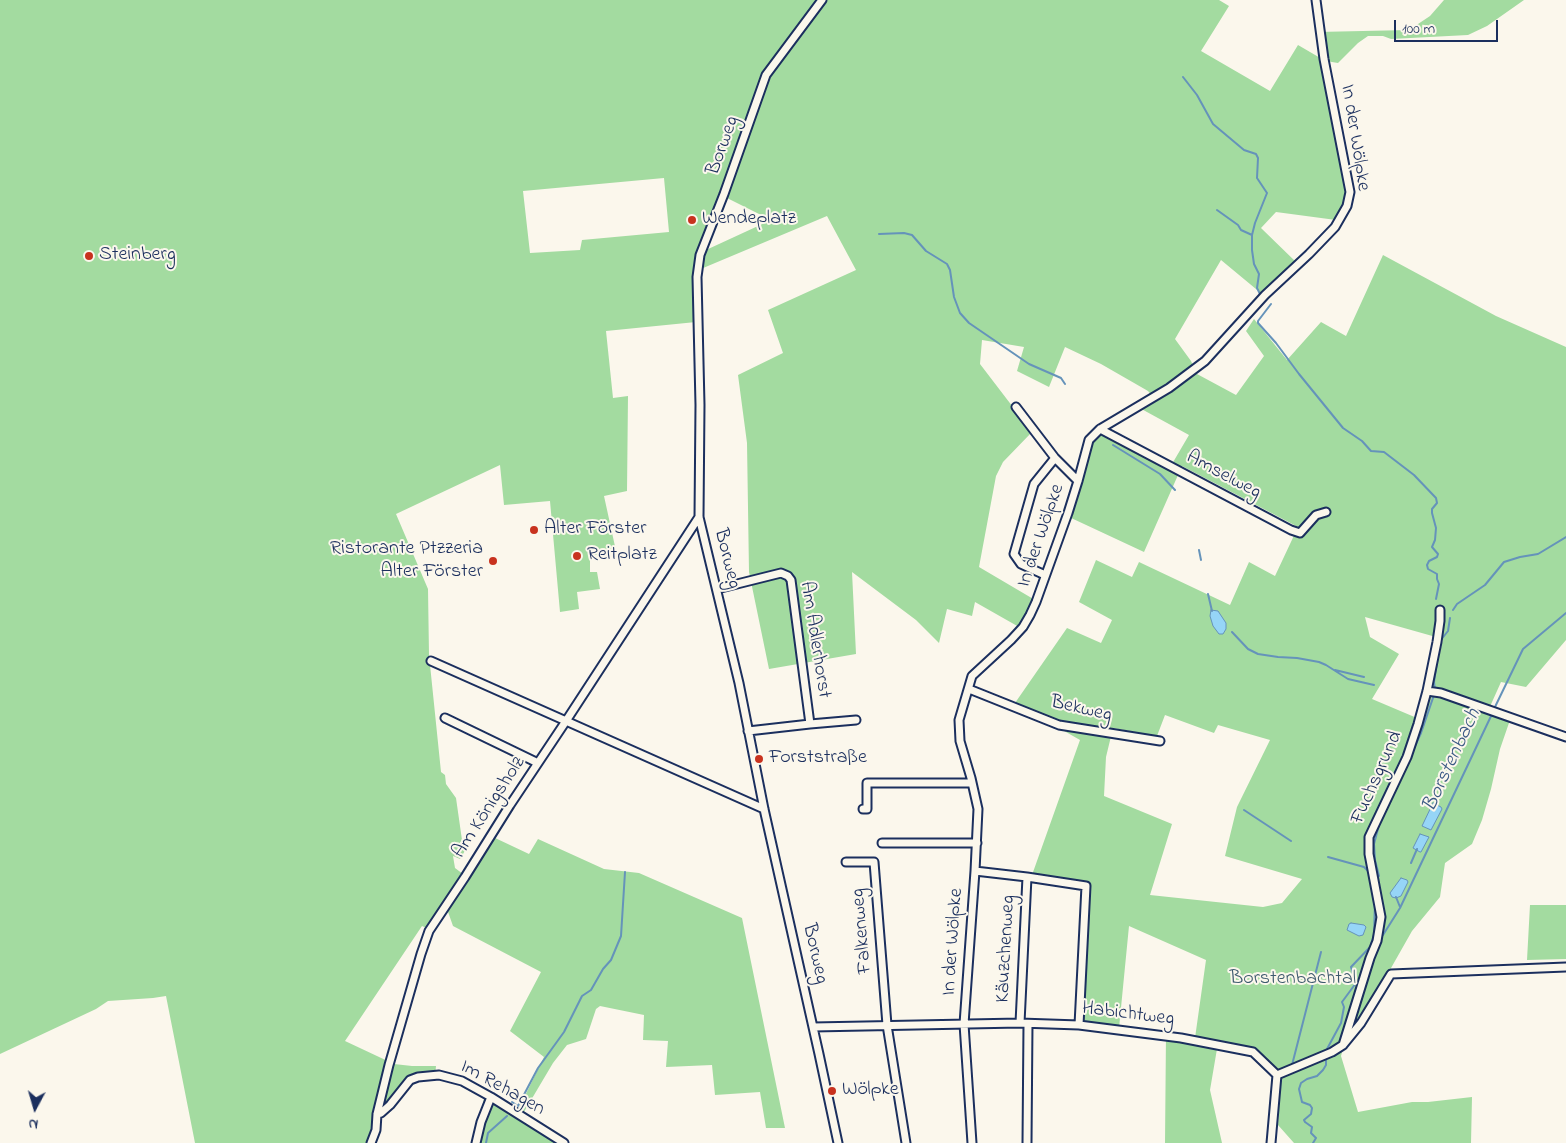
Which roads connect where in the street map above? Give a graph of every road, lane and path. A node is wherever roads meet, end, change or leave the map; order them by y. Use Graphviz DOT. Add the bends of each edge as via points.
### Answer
graph roads {
  1 [pos="822,0"];
  2 [pos="1316,0"];
  3 [pos="1016,407"];
  4 [pos="1100,429"];
  5 [pos="1055,458"];
  6 [pos="1078,481"];
  7 [pos="1326,512"];
  8 [pos="699,517"];
  9 [pos="1045,575"];
  10 [pos="717,590"];
  11 [pos="1440,610"];
  12 [pos="431,661"];
  13 [pos="969,689"];
  14 [pos="1429,691"];
  15 [pos="445,718"];
  16 [pos="856,720"];
  17 [pos="566,721"];
  18 [pos="810,724"];
  19 [pos="748,732"];
  20 [pos="1566,737"];
  21 [pos="1160,741"];
  22 [pos="538,763"];
  23 [pos="972,783"];
  24 [pos="764,809"];
  25 [pos="863,809"];
  26 [pos="882,843"];
  27 [pos="977,843"];
  28 [pos="846,862"];
  29 [pos="975,872"];
  30 [pos="1027,877"];
  31 [pos="1566,967"];
  32 [pos="964,1024"];
  33 [pos="1024,1024"];
  34 [pos="887,1025"];
  35 [pos="1079,1025"];
  36 [pos="813,1027"];
  37 [pos="1343,1045"];
  38 [pos="1277,1075"];
  39 [pos="491,1097"];
  40 [pos="377,1114"];
  41 [pos="371,1143"];
  42 [pos="476,1143"];
  43 [pos="564,1143"];
  44 [pos="838,1143"];
  45 [pos="906,1143"];
  46 [pos="972,1143"];
  47 [pos="1027,1143"];
  48 [pos="1271,1143"];
  1 -- 8 [label="street, Borweg" via="766,75 700,255 697,277"];
  2 -- 4 [label="street, In der Wölpke" via="1350,192 1347,206 1335,228 1265,295 1205,361 1169,388"];
  3 -- 5 [label="street"];
  4 -- 6 [label="street, In der Wölpke" via="1089,440"];
  4 -- 7 [label="street, Amselweg" via="1291,530 1300,533 1316,514"];
  5 -- 6 [label="street"];
  5 -- 9 [label="street" via="1034,484 1014,554 1021,564"];
  6 -- 9 [label="street, In der Wölpke"];
  8 -- 10 [label="street, Borweg"];
  8 -- 17 [label="street, Am Königsholz"];
  9 -- 13 [label="street, In der Wölpke" via="1036,602 1022,627 972,676"];
  10 -- 18 [label="street, Am Adlerhorst" via="781,573 791,580"];
  10 -- 19 [label="street, Borweg"];
  11 -- 14 [label="street, Fuchsgrund"];
  12 -- 17 [label="street"];
  13 -- 21 [label="street, Bekweg" via="1059,725"];
  13 -- 23 [label="street, In der Wölpke" via="959,720 960,741"];
  14 -- 20 [label="street"];
  14 -- 37 [label="street, Fuchsgrund" via="1407,757 1369,837 1369,854 1381,917 1377,941"];
  15 -- 22 [label="street"];
  16 -- 18 [label="street, Am Adlerhorst"];
  17 -- 22 [label="street, Am Königsholz"];
  17 -- 24 [label="street"];
  18 -- 19 [label="street, Am Adlerhorst"];
  19 -- 24 [label="street, Borweg"];
  22 -- 40 [label="street, Am Königsholz" via="429,931"];
  23 -- 25 [label="street" via="867,783 867,809"];
  23 -- 27 [label="street, In der Wölpke" via="978,809"];
  24 -- 36 [label="street, Borweg"];
  26 -- 27 [label="street"];
  27 -- 29 [label="street, In der Wölpke"];
  28 -- 34 [label="street, Falkenweg" via="874,862"];
  29 -- 30 [label="street"];
  29 -- 32 [label="street, In der Wölpke"];
  30 -- 33 [label="street, Käuzchenweg"];
  30 -- 35 [label="street" via="1086,886"];
  31 -- 37 [label="street" via="1391,974 1361,1023"];
  32 -- 33 [label="street, Habichtweg"];
  32 -- 34 [label="street, In der Wölpke"];
  32 -- 46 [label="street"];
  33 -- 35 [label="street, Habichtweg"];
  33 -- 47 [label="street, Käuzchenweg"];
  34 -- 36 [label="street, In der Wölpke"];
  34 -- 45 [label="street"];
  35 -- 38 [label="street, Habichtweg" via="1181,1038 1253,1052"];
  36 -- 44 [label="street, Borweg"];
  37 -- 38 [label="street"];
  38 -- 48 [label="street"];
  39 -- 40 [label="street, Im Rehagen" via="462,1081 428,1075 410,1080 390,1105"];
  39 -- 42 [label="street"];
  39 -- 43 [label="street, Im Rehagen"];
  40 -- 41 [label="street, Am Königsholz"];
}
